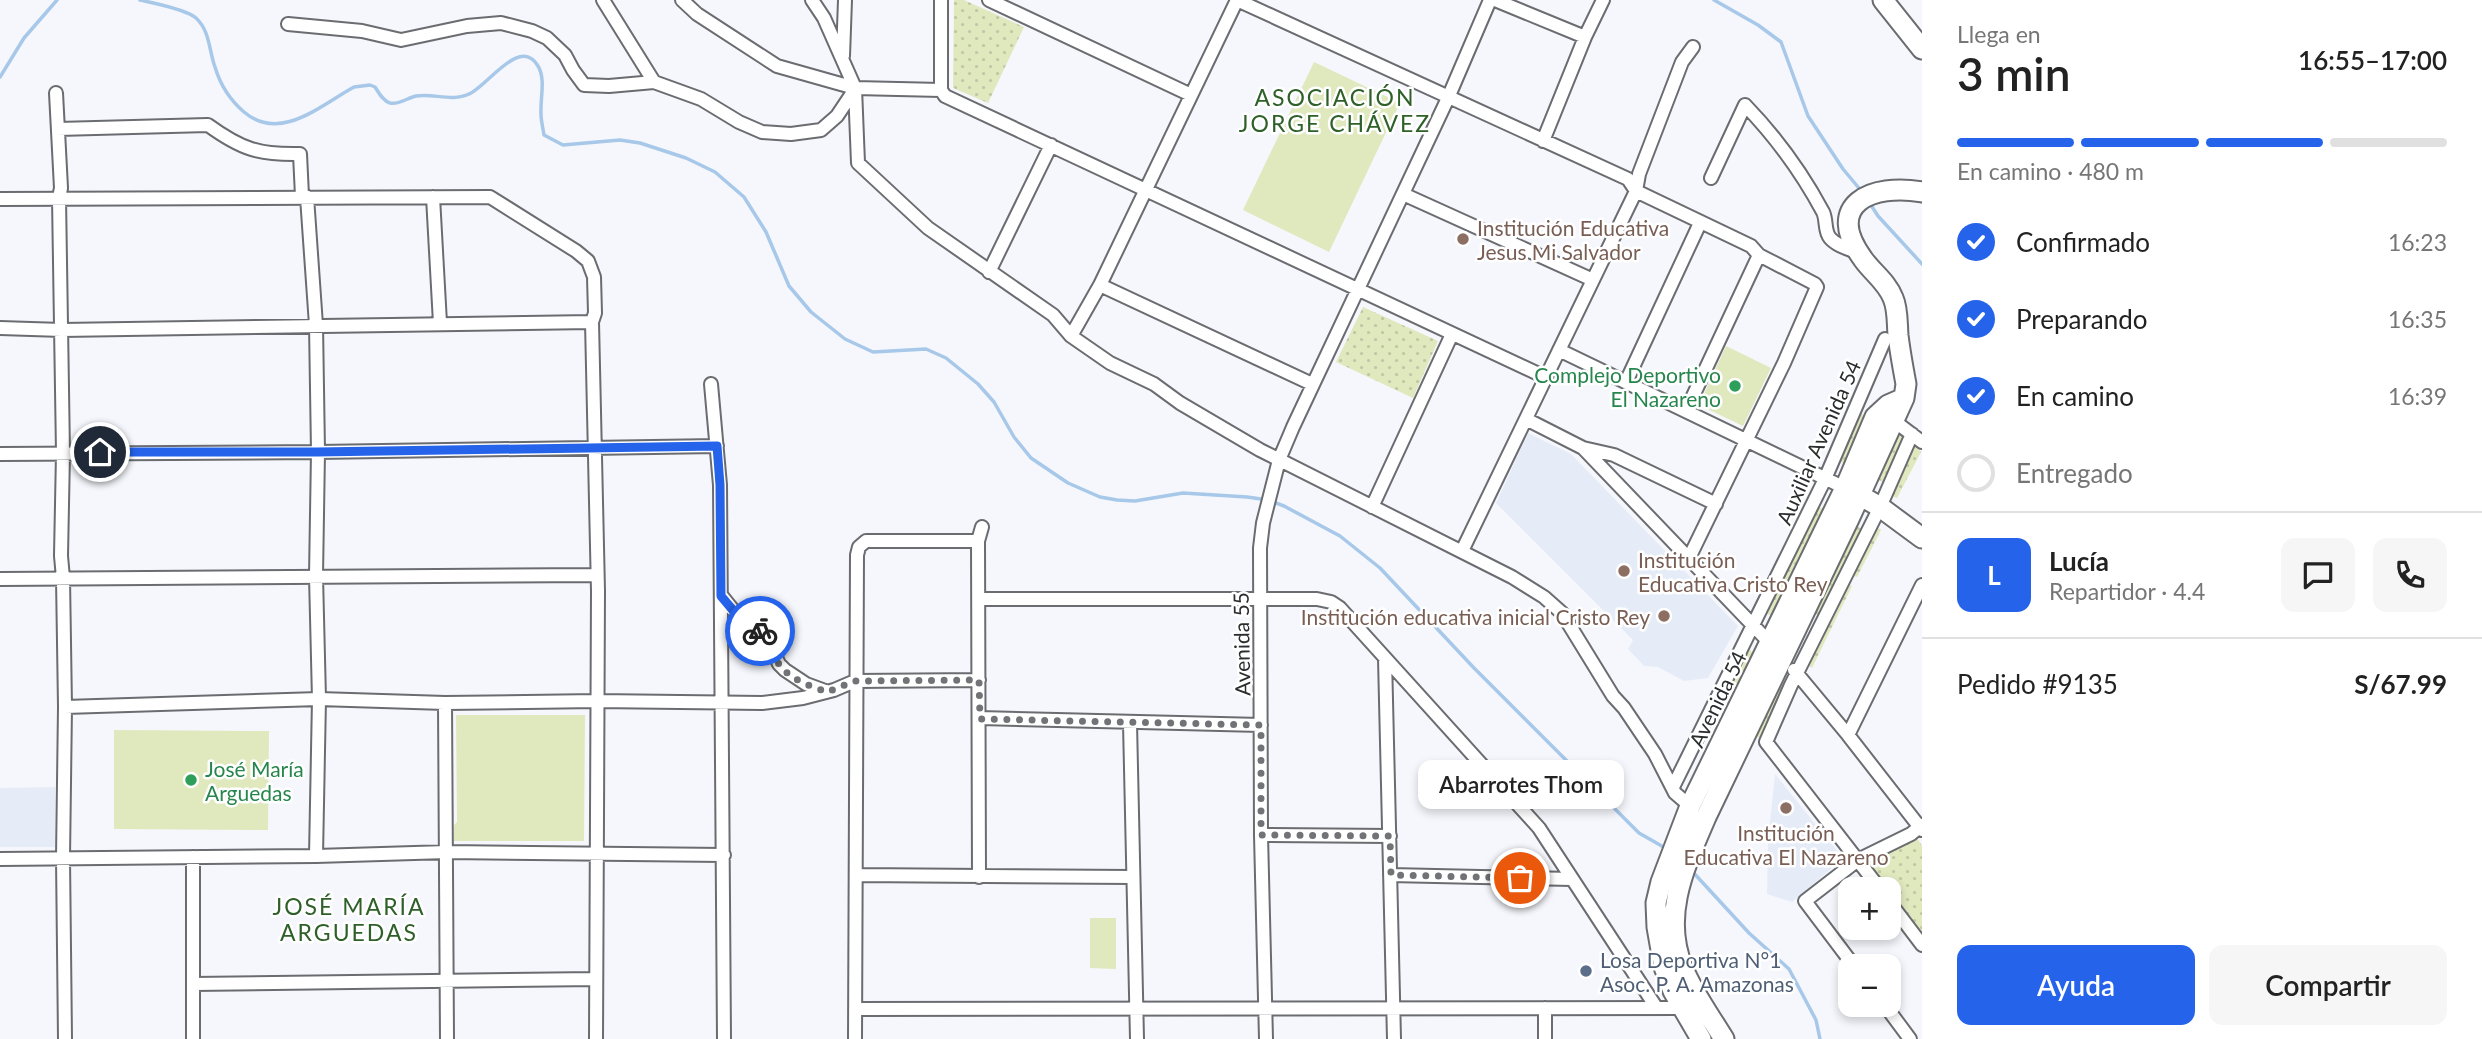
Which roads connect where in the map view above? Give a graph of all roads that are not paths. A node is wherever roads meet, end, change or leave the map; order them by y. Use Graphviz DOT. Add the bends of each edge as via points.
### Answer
graph roads {
  1 [pos="603,0"];
  2 [pos="682,0"];
  3 [pos="812,0"];
  4 [pos="845,0"];
  5 [pos="941,0"];
  6 [pos="989,0"];
  7 [pos="1237,0"];
  8 [pos="1492,0"];
  9 [pos="1603,0"];
  10 [pos="1883,0"];
  11 [pos="1005,3"];
  12 [pos="288,24"];
  13 [pos="1585,37"];
  14 [pos="1693,47"];
  15 [pos="1922,49"];
  16 [pos="843,60"];
  17 [pos="654,82"];
  18 [pos="855,88"];
  19 [pos="941,90"];
  20 [pos="56,93"];
  21 [pos="1191,95"];
  22 [pos="1448,98"];
  23 [pos="58,129"];
  24 [pos="1543,141"];
  25 [pos="1051,145"];
  26 [pos="1711,178"];
  27 [pos="1145,191"];
  28 [pos="1636,191"];
  29 [pos="1922,191"];
  30 [pos="1403,194"];
  31 [pos="304,196"];
  32 [pos="433,197"];
  33 [pos="59,198"];
  34 [pos="0,199"];
  35 [pos="1700,223"];
  36 [pos="1859,253"];
  37 [pos="1759,255"];
  38 [pos="989,272"];
  39 [pos="1593,280"];
  40 [pos="1100,285"];
  41 [pos="1357,291"];
  42 [pos="592,322"];
  43 [pos="440,323"];
  44 [pos="316,325"];
  45 [pos="0,328"];
  46 [pos="62,330"];
  47 [pos="1452,334"];
  48 [pos="1072,336"];
  49 [pos="1885,339"];
  50 [pos="1559,350"];
  51 [pos="1545,377"];
  52 [pos="1626,382"];
  53 [pos="711,384"];
  54 [pos="1312,384"];
  55 [pos="1686,411"];
  56 [pos="1886,416"];
  57 [pos="1526,419"];
  58 [pos="1917,438"];
  59 [pos="1746,442"];
  60 [pos="717,446"];
  61 [pos="596,447"];
  62 [pos="1583,448"];
  63 [pos="317,452"];
  64 [pos="63,453"];
  65 [pos="0,454"];
  66 [pos="1279,460"];
  67 [pos="1825,479"];
  68 [pos="1852,491"];
  69 [pos="1716,504"];
  70 [pos="1372,507"];
  71 [pos="1880,508"];
  72 [pos="982,527"];
  73 [pos="1922,538"];
  74 [pos="978,541"];
  75 [pos="1462,551"];
  76 [pos="1689,558"];
  77 [pos="597,575"];
  78 [pos="316,576"];
  79 [pos="64,578"];
  80 [pos="0,579"];
  81 [pos="1922,585"];
  82 [pos="721,596"];
  83 [pos="1259,598"];
  84 [pos="979,599"];
  85 [pos="1753,626"];
  86 [pos="1775,650"];
  87 [pos="1385,658"];
  88 [pos="1797,674"];
  89 [pos="979,680"];
  90 [pos="855,681"];
  91 [pos="827,692"];
  92 [pos="319,699"];
  93 [pos="597,701"];
  94 [pos="446,703"];
  95 [pos="722,704"];
  96 [pos="65,706"];
  97 [pos="980,719"];
  98 [pos="1130,723"];
  99 [pos="1261,725"];
  100 [pos="1848,734"];
  101 [pos="1673,787"];
  102 [pos="1690,806"];
  103 [pos="1921,827"];
  104 [pos="1261,835"];
  105 [pos="1390,836"];
  106 [pos="447,852"];
  107 [pos="597,853"];
  108 [pos="724,855"];
  109 [pos="316,856"];
  110 [pos="193,857"];
  111 [pos="63,858"];
  112 [pos="0,859"];
  113 [pos="1858,860"];
  114 [pos="1391,875"];
  115 [pos="857,876"];
  116 [pos="979,877"];
  117 [pos="1133,877"];
  118 [pos="1871,877"];
  119 [pos="1572,879"];
  120 [pos="1901,917"];
  121 [pos="1922,945"];
  122 [pos="1845,954"];
  123 [pos="596,979"];
  124 [pos="446,982"];
  125 [pos="192,984"];
  126 [pos="1545,1007"];
  127 [pos="1656,1007"];
  128 [pos="1138,1008"];
  129 [pos="1394,1008"];
  130 [pos="1682,1008"];
  131 [pos="855,1009"];
  132 [pos="1266,1009"];
  133 [pos="1894,1017"];
  134 [pos="65,1039"];
  135 [pos="193,1039"];
  136 [pos="447,1039"];
  137 [pos="596,1039"];
  138 [pos="724,1039"];
  139 [pos="855,1039"];
  140 [pos="1137,1039"];
  141 [pos="1266,1039"];
  142 [pos="1394,1039"];
  143 [pos="1545,1039"];
  144 [pos="1701,1039"];
  145 [pos="1724,1039"];
  146 [pos="1910,1039"];
  1 -- 17 [label="street"];
  2 -- 18 [label="street" via="777,66"];
  3 -- 16 [label="street"];
  4 -- 16 [label="street"];
  5 -- 19 [label="street"];
  6 -- 11 [label="street"];
  7 -- 21 [label="street"];
  7 -- 22 [label="street"];
  8 -- 13 [label="street"];
  8 -- 22 [label="street, Avenida 55"];
  9 -- 13 [label="street"];
  10 -- 15 [label="main road"];
  11 -- 21 [label="street"];
  12 -- 17 [label="street" via="362,30 401,40 501,23 547,38 565,55 584,85"];
  13 -- 24 [label="street"];
  14 -- 28 [label="street" via="1682,62"];
  16 -- 18 [label="street"];
  17 -- 18 [label="street" via="701,99 762,132 791,134 821,130 837,116"];
  18 -- 19 [label="street"];
  18 -- 38 [label="street" via="858,163 928,228"];
  19 -- 25 [label="street" via="945,96"];
  20 -- 23 [label="street"];
  21 -- 27 [label="street"];
  22 -- 24 [label="street"];
  22 -- 30 [label="street, Avenida 55"];
  23 -- 31 [label="street" via="208,125 252,150 268,155 300,154"];
  23 -- 33 [label="street"];
  24 -- 28 [label="street" via="1628,179"];
  25 -- 27 [label="street"];
  25 -- 38 [label="street"];
  26 -- 36 [label="street" via="1745,105 1792,163 1825,215 1830,238"];
  27 -- 40 [label="street"];
  27 -- 41 [label="street"];
  28 -- 35 [label="street"];
  28 -- 39 [label="street"];
  29 -- 36 [label="main road" via="1892,189 1855,202 1849,226"];
  30 -- 39 [label="street"];
  30 -- 41 [label="street, Avenida 55"];
  31 -- 32 [label="street"];
  31 -- 33 [label="street"];
  31 -- 44 [label="street"];
  32 -- 42 [label="street" via="490,197 576,251 593,271"];
  32 -- 43 [label="street"];
  33 -- 34 [label="street"];
  33 -- 46 [label="street"];
  35 -- 37 [label="street" via="1751,246"];
  35 -- 52 [label="street"];
  36 -- 56 [label="main road, Avenida 54" via="1893,296 1906,384 1904,398"];
  37 -- 55 [label="street"];
  37 -- 59 [label="street" via="1817,287"];
  38 -- 48 [label="street" via="1053,315"];
  39 -- 50 [label="street"];
  40 -- 48 [label="street"];
  40 -- 54 [label="street"];
  41 -- 47 [label="street"];
  41 -- 54 [label="street, Avenida 55"];
  42 -- 43 [label="street"];
  42 -- 61 [label="street"];
  43 -- 44 [label="street"];
  44 -- 46 [label="street"];
  44 -- 63 [label="street"];
  45 -- 46 [label="street"];
  46 -- 64 [label="street"];
  47 -- 51 [label="street"];
  47 -- 70 [label="street"];
  48 -- 66 [label="street" via="1110,363 1154,384"];
  49 -- 67 [label="street, Auxiliar Avenida 54"];
  50 -- 51 [label="street"];
  50 -- 52 [label="street"];
  51 -- 57 [label="street"];
  52 -- 55 [label="street"];
  53 -- 60 [label="street"];
  54 -- 66 [label="street, Avenida 55"];
  55 -- 59 [label="street"];
  56 -- 58 [label="street"];
  56 -- 68 [label="main road, Avenida 54" via="1875,417"];
  57 -- 62 [label="street"];
  57 -- 75 [label="street"];
  58 -- 71 [label="street"];
  59 -- 67 [label="street"];
  59 -- 69 [label="street"];
  60 -- 61 [label="street"];
  60 -- 82 [label="street"];
  61 -- 63 [label="street"];
  61 -- 77 [label="street"];
  62 -- 69 [label="street" via="1614,455"];
  62 -- 76 [label="street"];
  63 -- 64 [label="street"];
  63 -- 78 [label="street"];
  64 -- 65 [label="street"];
  64 -- 79 [label="street"];
  66 -- 70 [label="street"];
  66 -- 83 [label="street, Avenida 55" via="1262,530"];
  67 -- 68 [label="street"];
  67 -- 85 [label="street, Auxiliar Avenida 54"];
  68 -- 71 [label="main road"];
  68 -- 86 [label="main road, Avenida 54"];
  69 -- 76 [label="street"];
  70 -- 75 [label="street"];
  71 -- 73 [label="main road"];
  71 -- 88 [label="street"];
  72 -- 74 [label="street"];
  74 -- 84 [label="street"];
  74 -- 90 [label="street" via="866,541 859,547"];
  75 -- 101 [label="street" via="1512,577 1562,613"];
  76 -- 85 [label="street"];
  77 -- 78 [label="street"];
  77 -- 93 [label="street"];
  78 -- 79 [label="street"];
  78 -- 92 [label="street"];
  79 -- 80 [label="street"];
  79 -- 96 [label="street"];
  81 -- 100 [label="street"];
  82 -- 91 [label="street" via="737,615 766,635 785,670"];
  82 -- 95 [label="street"];
  83 -- 84 [label="street"];
  83 -- 87 [label="street" via="1331,602"];
  83 -- 99 [label="street, Avenida 55"];
  84 -- 89 [label="street"];
  85 -- 86 [label="street"];
  85 -- 101 [label="street, Auxiliar Avenida 54"];
  86 -- 88 [label="street"];
  86 -- 102 [label="main road, Avenida 54"];
  86 -- 145 [label="main road, Avenida 54" via="1687,860 1675,900 1679,958"];
  87 -- 105 [label="street"];
  87 -- 119 [label="street" via="1539,828"];
  88 -- 100 [label="street"];
  88 -- 113 [label="street" via="1766,742"];
  89 -- 90 [label="street"];
  89 -- 97 [label="street"];
  90 -- 91 [label="street"];
  90 -- 115 [label="street"];
  91 -- 95 [label="street" via="762,703"];
  92 -- 94 [label="street"];
  92 -- 96 [label="street"];
  92 -- 109 [label="street"];
  93 -- 94 [label="street"];
  93 -- 95 [label="street"];
  93 -- 107 [label="street"];
  94 -- 106 [label="street"];
  95 -- 108 [label="street"];
  96 -- 111 [label="street"];
  97 -- 98 [label="street"];
  97 -- 116 [label="street"];
  98 -- 99 [label="street"];
  98 -- 117 [label="street"];
  99 -- 104 [label="street, Avenida 55"];
  100 -- 103 [label="street"];
  101 -- 102 [label="street"];
  102 -- 130 [label="main road, Avenida 54" via="1656,903 1664,967"];
  103 -- 113 [label="street"];
  104 -- 105 [label="street"];
  104 -- 132 [label="street, Avenida 55"];
  105 -- 114 [label="street"];
  106 -- 107 [label="street"];
  106 -- 109 [label="street"];
  106 -- 124 [label="street"];
  107 -- 108 [label="street"];
  107 -- 123 [label="street"];
  108 -- 138 [label="street"];
  109 -- 110 [label="street"];
  110 -- 111 [label="street"];
  110 -- 125 [label="street"];
  111 -- 112 [label="street"];
  111 -- 134 [label="street"];
  113 -- 118 [label="street"];
  113 -- 122 [label="street" via="1805,901"];
  114 -- 119 [label="street"];
  114 -- 129 [label="street"];
  115 -- 116 [label="street"];
  115 -- 131 [label="street"];
  116 -- 117 [label="street"];
  117 -- 128 [label="street"];
  119 -- 127 [label="street"];
  120 -- 121 [label="street"];
  123 -- 124 [label="street"];
  123 -- 137 [label="street"];
  124 -- 125 [label="street"];
  124 -- 136 [label="street"];
  125 -- 135 [label="street"];
  126 -- 127 [label="street"];
  126 -- 129 [label="street"];
  126 -- 143 [label="street"];
  127 -- 130 [label="street"];
  128 -- 131 [label="street"];
  128 -- 132 [label="street"];
  128 -- 140 [label="street"];
  129 -- 132 [label="street"];
  129 -- 142 [label="street"];
  130 -- 144 [label="main road, Avenida 54"];
  131 -- 139 [label="street"];
  132 -- 141 [label="street, Avenida 55"];
  133 -- 146 [label="street"];
}
